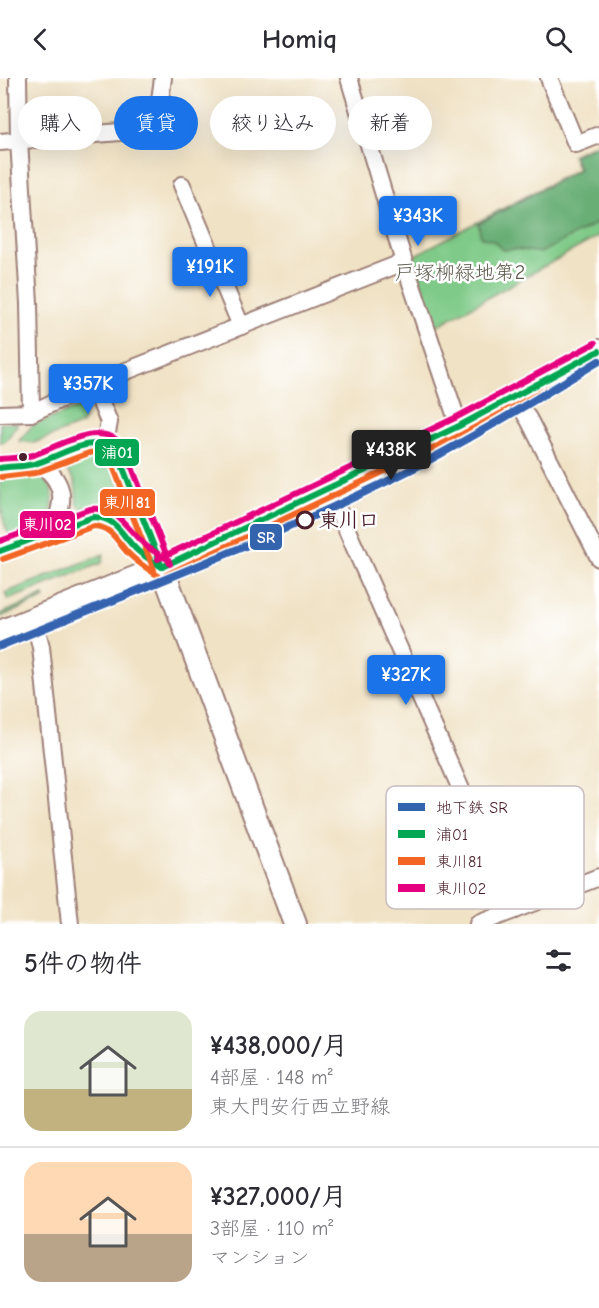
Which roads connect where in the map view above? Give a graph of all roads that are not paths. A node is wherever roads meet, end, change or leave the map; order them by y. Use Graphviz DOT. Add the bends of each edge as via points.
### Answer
graph roads {
  1 [pos="18,78"];
  2 [pos="163,78"];
  3 [pos="349,78"];
  4 [pos="549,78"];
  5 [pos="18,96"];
  6 [pos="102,133"];
  7 [pos="599,135"];
  8 [pos="18,140"];
  9 [pos="0,141"];
  10 [pos="20,150"];
  11 [pos="182,185"];
  12 [pos="404,262"];
  13 [pos="241,326"];
  14 [pos="599,351"];
  15 [pos="93,384"];
  16 [pos="514,396"];
  17 [pos="31,413"];
  18 [pos="0,414"];
  19 [pos="459,426"];
  20 [pos="105,444"];
  21 [pos="39,463"];
  22 [pos="0,468"];
  23 [pos="329,489"];
  24 [pos="50,532"];
  25 [pos="0,551"];
  26 [pos="599,558"];
  27 [pos="162,567"];
  28 [pos="34,618"];
  29 [pos="0,632"];
  30 [pos="460,786"];
  31 [pos="599,878"];
  32 [pos="584,884"];
  33 [pos="514,910"];
  34 [pos="70,924"];
  35 [pos="295,924"];
  36 [pos="478,924"];
  1 -- 5 [label="street"];
  2 -- 6 [label="street" via="156,129"];
  3 -- 12 [label="street"];
  4 -- 7 [label="street" via="576,144"];
  8 -- 9 [label="street"];
  10 -- 17 [label="street"];
  11 -- 13 [label="street"];
  12 -- 13 [label="street"];
  12 -- 19 [label="street"];
  13 -- 15 [label="street"];
  14 -- 16 [label="main road"];
  15 -- 17 [label="street"];
  15 -- 20 [label="street" via="109,422"];
  16 -- 19 [label="main road"];
  16 -- 26 [label="street"];
  17 -- 18 [label="street"];
  19 -- 23 [label="main road"];
  20 -- 21 [label="street" via="82,446"];
  20 -- 27 [label="street" via="116,450"];
  21 -- 22 [label="street"];
  21 -- 24 [label="street" via="56,479 62,500"];
  23 -- 27 [label="main road"];
  23 -- 30 [label="street"];
  24 -- 25 [label="street"];
  24 -- 27 [label="street" via="101,517 115,522 133,546"];
  27 -- 28 [label="main road"];
  27 -- 35 [label="main road"];
  28 -- 29 [label="main road"];
  28 -- 34 [label="street" via="41,646"];
  31 -- 32 [label="street"];
  33 -- 36 [label="street"];
}
